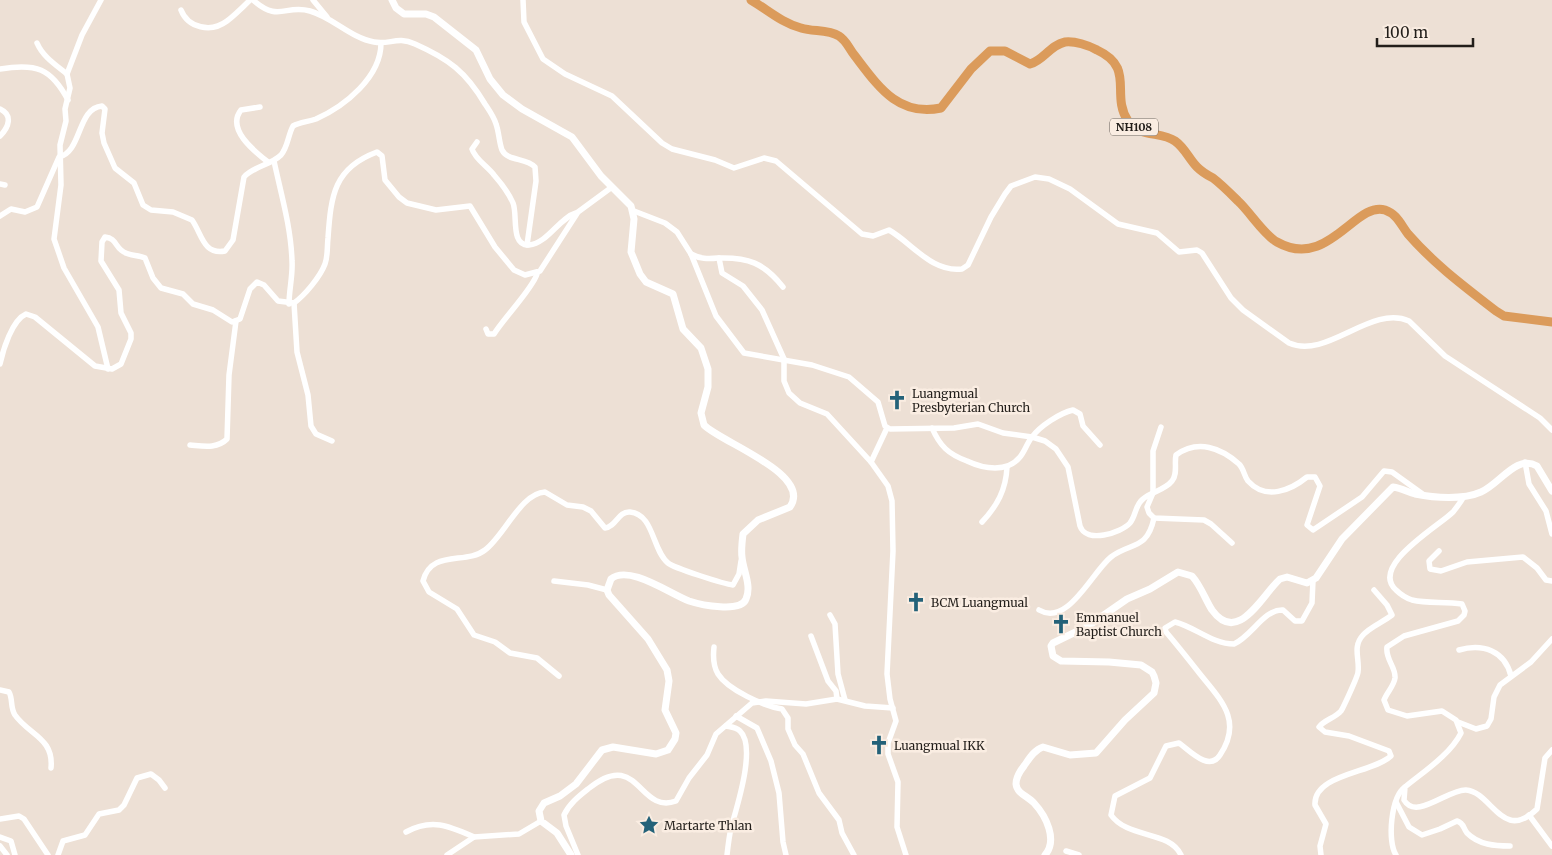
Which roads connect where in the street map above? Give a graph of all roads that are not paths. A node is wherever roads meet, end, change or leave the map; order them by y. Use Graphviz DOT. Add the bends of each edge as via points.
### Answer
graph roads {
  1 [pos="101,0"];
  2 [pos="252,0"];
  3 [pos="313,0"];
  4 [pos="392,0"];
  5 [pos="524,0"];
  6 [pos="751,0"];
  7 [pos="181,10"];
  8 [pos="330,21"];
  9 [pos="381,42"];
  10 [pos="37,43"];
  11 [pos="0,69"];
  12 [pos="67,74"];
  13 [pos="68,100"];
  14 [pos="260,107"];
  15 [pos="0,108"];
  16 [pos="0,136"];
  17 [pos="477,142"];
  18 [pos="59,157"];
  19 [pos="271,161"];
  20 [pos="612,187"];
  21 [pos="634,211"];
  22 [pos="578,212"];
  23 [pos="0,216"];
  24 [pos="528,245"];
  25 [pos="691,254"];
  26 [pos="719,258"];
  27 [pos="537,274"];
  28 [pos="783,287"];
  29 [pos="292,304"];
  30 [pos="236,321"];
  31 [pos="1552,322"];
  32 [pos="486,329"];
  33 [pos="784,359"];
  34 [pos="0,364"];
  35 [pos="108,369"];
  36 [pos="1161,426"];
  37 [pos="887,428"];
  38 [pos="932,428"];
  39 [pos="1552,430"];
  40 [pos="1032,437"];
  41 [pos="332,441"];
  42 [pos="1100,444"];
  43 [pos="190,445"];
  44 [pos="871,462"];
  45 [pos="1525,462"];
  46 [pos="1007,467"];
  47 [pos="1552,491"];
  48 [pos="1153,493"];
  49 [pos="1426,496"];
  50 [pos="1464,496"];
  51 [pos="1154,518"];
  52 [pos="982,522"];
  53 [pos="1552,534"];
  54 [pos="1232,543"];
  55 [pos="1439,551"];
  56 [pos="742,556"];
  57 [pos="1314,580"];
  58 [pos="554,581"];
  59 [pos="1552,581"];
  60 [pos="607,590"];
  61 [pos="1374,590"];
  62 [pos="1038,610"];
  63 [pos="830,615"];
  64 [pos="811,636"];
  65 [pos="1552,639"];
  66 [pos="714,647"];
  67 [pos="1459,650"];
  68 [pos="559,676"];
  69 [pos="1511,676"];
  70 [pos="0,690"];
  71 [pos="837,699"];
  72 [pos="845,700"];
  73 [pos="759,701"];
  74 [pos="893,708"];
  75 [pos="736,716"];
  76 [pos="1456,720"];
  77 [pos="726,726"];
  78 [pos="1552,750"];
  79 [pos="51,768"];
  80 [pos="1405,787"];
  81 [pos="165,788"];
  82 [pos="1396,802"];
  83 [pos="1529,815"];
  84 [pos="0,818"];
  85 [pos="541,821"];
  86 [pos="406,832"];
  87 [pos="0,837"];
  88 [pos="474,837"];
  89 [pos="0,846"];
  90 [pos="1510,846"];
  91 [pos="1552,846"];
  92 [pos="1066,851"];
  93 [pos="7,855"];
  94 [pos="15,855"];
  95 [pos="48,855"];
  96 [pos="58,855"];
  97 [pos="447,855"];
  98 [pos="571,855"];
  99 [pos="578,855"];
  100 [pos="727,855"];
  101 [pos="786,855"];
  102 [pos="854,855"];
  103 [pos="906,855"];
  104 [pos="1044,855"];
  105 [pos="1079,855"];
  106 [pos="1181,855"];
  107 [pos="1321,855"];
  108 [pos="1396,855"];
  1 -- 12 [label="street" via="82,35"];
  2 -- 7 [label="street" via="226,22 207,28 188,21"];
  2 -- 8 [label="street" via="270,12 304,10"];
  3 -- 8 [label="street"];
  4 -- 20 [label="street" via="400,12 434,17 471,45 498,90 522,109 572,137"];
  5 -- 39 [label="street" via="524,22 538,52 550,65 612,96 672,149 734,168 764,158 776,161 862,234 873,236 889,230 936,264 948,269 962,269 968,265 990,217 1011,186 1035,177 1050,179 1070,189 1118,224 1157,233 1179,252 1197,250 1202,253 1231,298 1289,343 1297,347 1314,346 1387,319 1404,319 1444,356 1540,418"];
  6 -- 31 [label="highway, NH108" via="789,24 841,37 888,96 919,110 940,108 971,68 990,51 1005,52 1030,64 1065,42 1092,47 1118,66 1123,106 1133,127 1140,132 1175,141 1198,168 1238,201 1276,242 1300,249 1314,248 1372,210 1387,211 1396,215 1436,264 1496,311 1504,316"];
  8 -- 9 [label="street" via="364,38"];
  9 -- 19 [label="street" via="379,60 371,76 335,107 317,118 293,126 285,149"];
  9 -- 24 [label="street" via="395,39 413,43 466,75 496,123 502,150 534,167 536,181"];
  10 -- 12 [label="street" via="53,64"];
  11 -- 13 [label="street" via="28,66 46,72 58,81"];
  12 -- 13 [label="street"];
  13 -- 18 [label="street"];
  14 -- 19 [label="street" via="241,110 235,124 243,138"];
  15 -- 16 [label="street" via="9,118 7,130"];
  17 -- 24 [label="street" via="472,149 474,154 493,173 513,202 517,236 520,242"];
  18 -- 19 [label="street" via="67,155 84,122 96,107 102,106 105,109 104,143 115,168 134,184 143,204 151,210 173,212 192,220 206,247 222,252 233,240 244,177"];
  18 -- 23 [label="street" via="37,207 25,212 11,209"];
  18 -- 35 [label="street" via="61,185 54,239 64,268 98,327"];
  19 -- 29 [label="street" via="291,243 293,264 289,286"];
  20 -- 21 [label="street"];
  20 -- 22 [label="street"];
  21 -- 25 [label="street" via="672,227"];
  21 -- 56 [label="street" via="631,247 640,274 646,282 673,294 683,329 701,348 708,374 701,413 704,424 773,468 794,492 795,498 790,507 758,520 744,534"];
  22 -- 24 [label="street" via="542,240"];
  22 -- 27 [label="street"];
  25 -- 26 [label="street" via="706,259"];
  25 -- 33 [label="street" via="716,316 738,347 749,356"];
  26 -- 28 [label="street" via="758,264"];
  26 -- 33 [label="street" via="722,273 743,286 762,310"];
  27 -- 29 [label="street" via="522,274 514,270 470,206 431,209 399,198 386,180 382,156 377,152 359,159 340,177 329,219 325,265"];
  27 -- 32 [label="street" via="533,285 494,334 488,334"];
  29 -- 30 [label="street" via="278,302 264,285 257,282 250,289 240,319"];
  29 -- 41 [label="street" via="311,426 316,434"];
  30 -- 35 [label="street" via="193,304 183,294 161,288 145,258 129,255 112,239 105,237 101,261 119,290 121,312 128,324 131,340 121,364"];
  30 -- 43 [label="street" via="229,375 227,439 214,446"];
  33 -- 37 [label="street" via="839,372 862,386 878,402"];
  33 -- 44 [label="street" via="784,381 789,393 800,403 827,414"];
  34 -- 35 [label="street" via="18,320 26,314 35,317 95,366"];
  36 -- 48 [label="street" via="1152,455"];
  37 -- 38 [label="street"];
  37 -- 44 [label="street"];
  38 -- 40 [label="street" via="978,424 1003,434"];
  38 -- 46 [label="street" via="950,454 972,464"];
  40 -- 42 [label="street" via="1065,412 1073,410 1080,414 1083,426"];
  40 -- 46 [label="street" via="1021,456"];
  40 -- 48 [label="street" via="1050,444 1065,461 1081,531 1089,536 1101,536 1128,524 1139,503"];
  44 -- 74 [label="street" via="888,486 892,509 893,568 886,674"];
  45 -- 47 [label="street" via="1537,466"];
  45 -- 50 [label="street" via="1518,464 1488,489"];
  45 -- 53 [label="street" via="1528,484 1546,511"];
  46 -- 52 [label="street" via="1000,500"];
  48 -- 49 [label="street" via="1174,478 1176,455 1205,446 1216,448 1238,464 1250,482 1261,488 1283,492 1307,477 1315,477 1320,486 1307,525 1313,530 1367,493 1384,471 1392,472"];
  48 -- 51 [label="street" via="1147,507"];
  49 -- 50 [label="street"];
  49 -- 57 [label="street" via="1390,488 1342,539"];
  50 -- 76 [label="street" via="1453,512 1397,560 1389,578 1393,588 1409,599 1462,604 1464,615 1458,621 1404,636 1387,647 1395,680 1384,700 1385,706 1394,714 1407,716 1442,711"];
  51 -- 54 [label="street" via="1204,520"];
  51 -- 62 [label="street" via="1145,538 1110,558 1071,604 1060,611 1045,614"];
  55 -- 59 [label="street" via="1429,561 1430,569 1441,571 1467,562 1523,557 1546,580"];
  56 -- 60 [label="street" via="748,595 738,607 690,601 656,584 625,575 614,576"];
  56 -- 68 [label="street" via="733,585 723,584 676,568 668,562 655,546 647,523 637,514 622,514 611,527 605,528 591,511 567,505 549,492 541,492 524,503 498,540 481,554 438,561 428,570 424,586 457,609 474,635 495,642 510,653 537,658"];
  57 -- 104 [label="street" via="1307,583 1288,577 1280,579 1245,618 1229,623 1216,614 1192,576 1178,572 1088,626 1053,643 1054,656 1061,661 1141,665 1152,672 1156,683 1154,693 1096,753 1070,755 1043,747 1022,769 1016,786 1039,809 1052,835"];
  57 -- 106 [label="street" via="1312,604 1302,621 1295,622 1283,610 1272,612 1234,644 1213,639 1174,622 1165,628 1226,707 1230,725 1228,740 1213,761 1205,761 1179,743 1166,746 1150,778 1115,796 1112,815 1127,827 1172,843"];
  58 -- 60 [label="street"];
  60 -- 85 [label="street" via="648,639 667,670 665,710 676,733 675,739 668,750 656,754 613,747 602,750 576,784 544,803 539,811"];
  61 -- 107 [label="street" via="1388,605 1392,615 1360,640 1355,682 1339,712 1319,728 1390,751 1391,756 1344,776 1317,793 1315,805 1326,824"];
  63 -- 72 [label="street" via="835,624 837,667"];
  64 -- 71 [label="street"];
  65 -- 69 [label="street" via="1531,662"];
  66 -- 73 [label="street" via="719,676"];
  67 -- 69 [label="street" via="1478,647 1492,650 1509,666"];
  69 -- 76 [label="street" via="1497,690 1492,719 1487,726 1476,729"];
  70 -- 79 [label="street" via="9,692 16,716 46,744 52,757"];
  71 -- 72 [label="street"];
  71 -- 73 [label="street" via="806,704"];
  72 -- 74 [label="street" via="865,706"];
  73 -- 75 [label="street" via="746,706"];
  73 -- 102 [label="street" via="782,709 788,718 788,729 795,745 803,754 820,793 840,820 842,833"];
  74 -- 103 [label="street" via="896,721 888,743 888,754 898,782 897,827"];
  75 -- 77 [label="street"];
  75 -- 101 [label="street" via="757,728 771,761 779,793"];
  76 -- 80 [label="street" via="1461,733 1458,739"];
  77 -- 99 [label="street" via="716,734 707,754 676,801 663,803 655,800 633,781 616,774 609,774 576,799 564,815"];
  77 -- 100 [label="street" via="741,731 746,756"];
  78 -- 83 [label="street" via="1545,758 1537,809"];
  80 -- 82 [label="street" via="1399,791"];
  80 -- 83 [label="street" via="1404,800 1413,808 1452,792 1469,790 1482,796 1502,817 1516,819"];
  81 -- 96 [label="street" via="152,774 137,778 119,810 99,814 85,835 63,841"];
  82 -- 90 [label="street" via="1415,832 1427,835 1457,821 1481,842"];
  82 -- 108 [label="street" via="1390,836"];
  83 -- 91 [label="street"];
  84 -- 95 [label="street" via="24,818"];
  85 -- 88 [label="street" via="519,834"];
  85 -- 98 [label="street" via="557,833"];
  86 -- 88 [label="street" via="426,823"];
  87 -- 94 [label="street" via="11,841"];
  88 -- 97 [label="street"];
  89 -- 93 [label="street"];
  92 -- 105 [label="street"];
}
